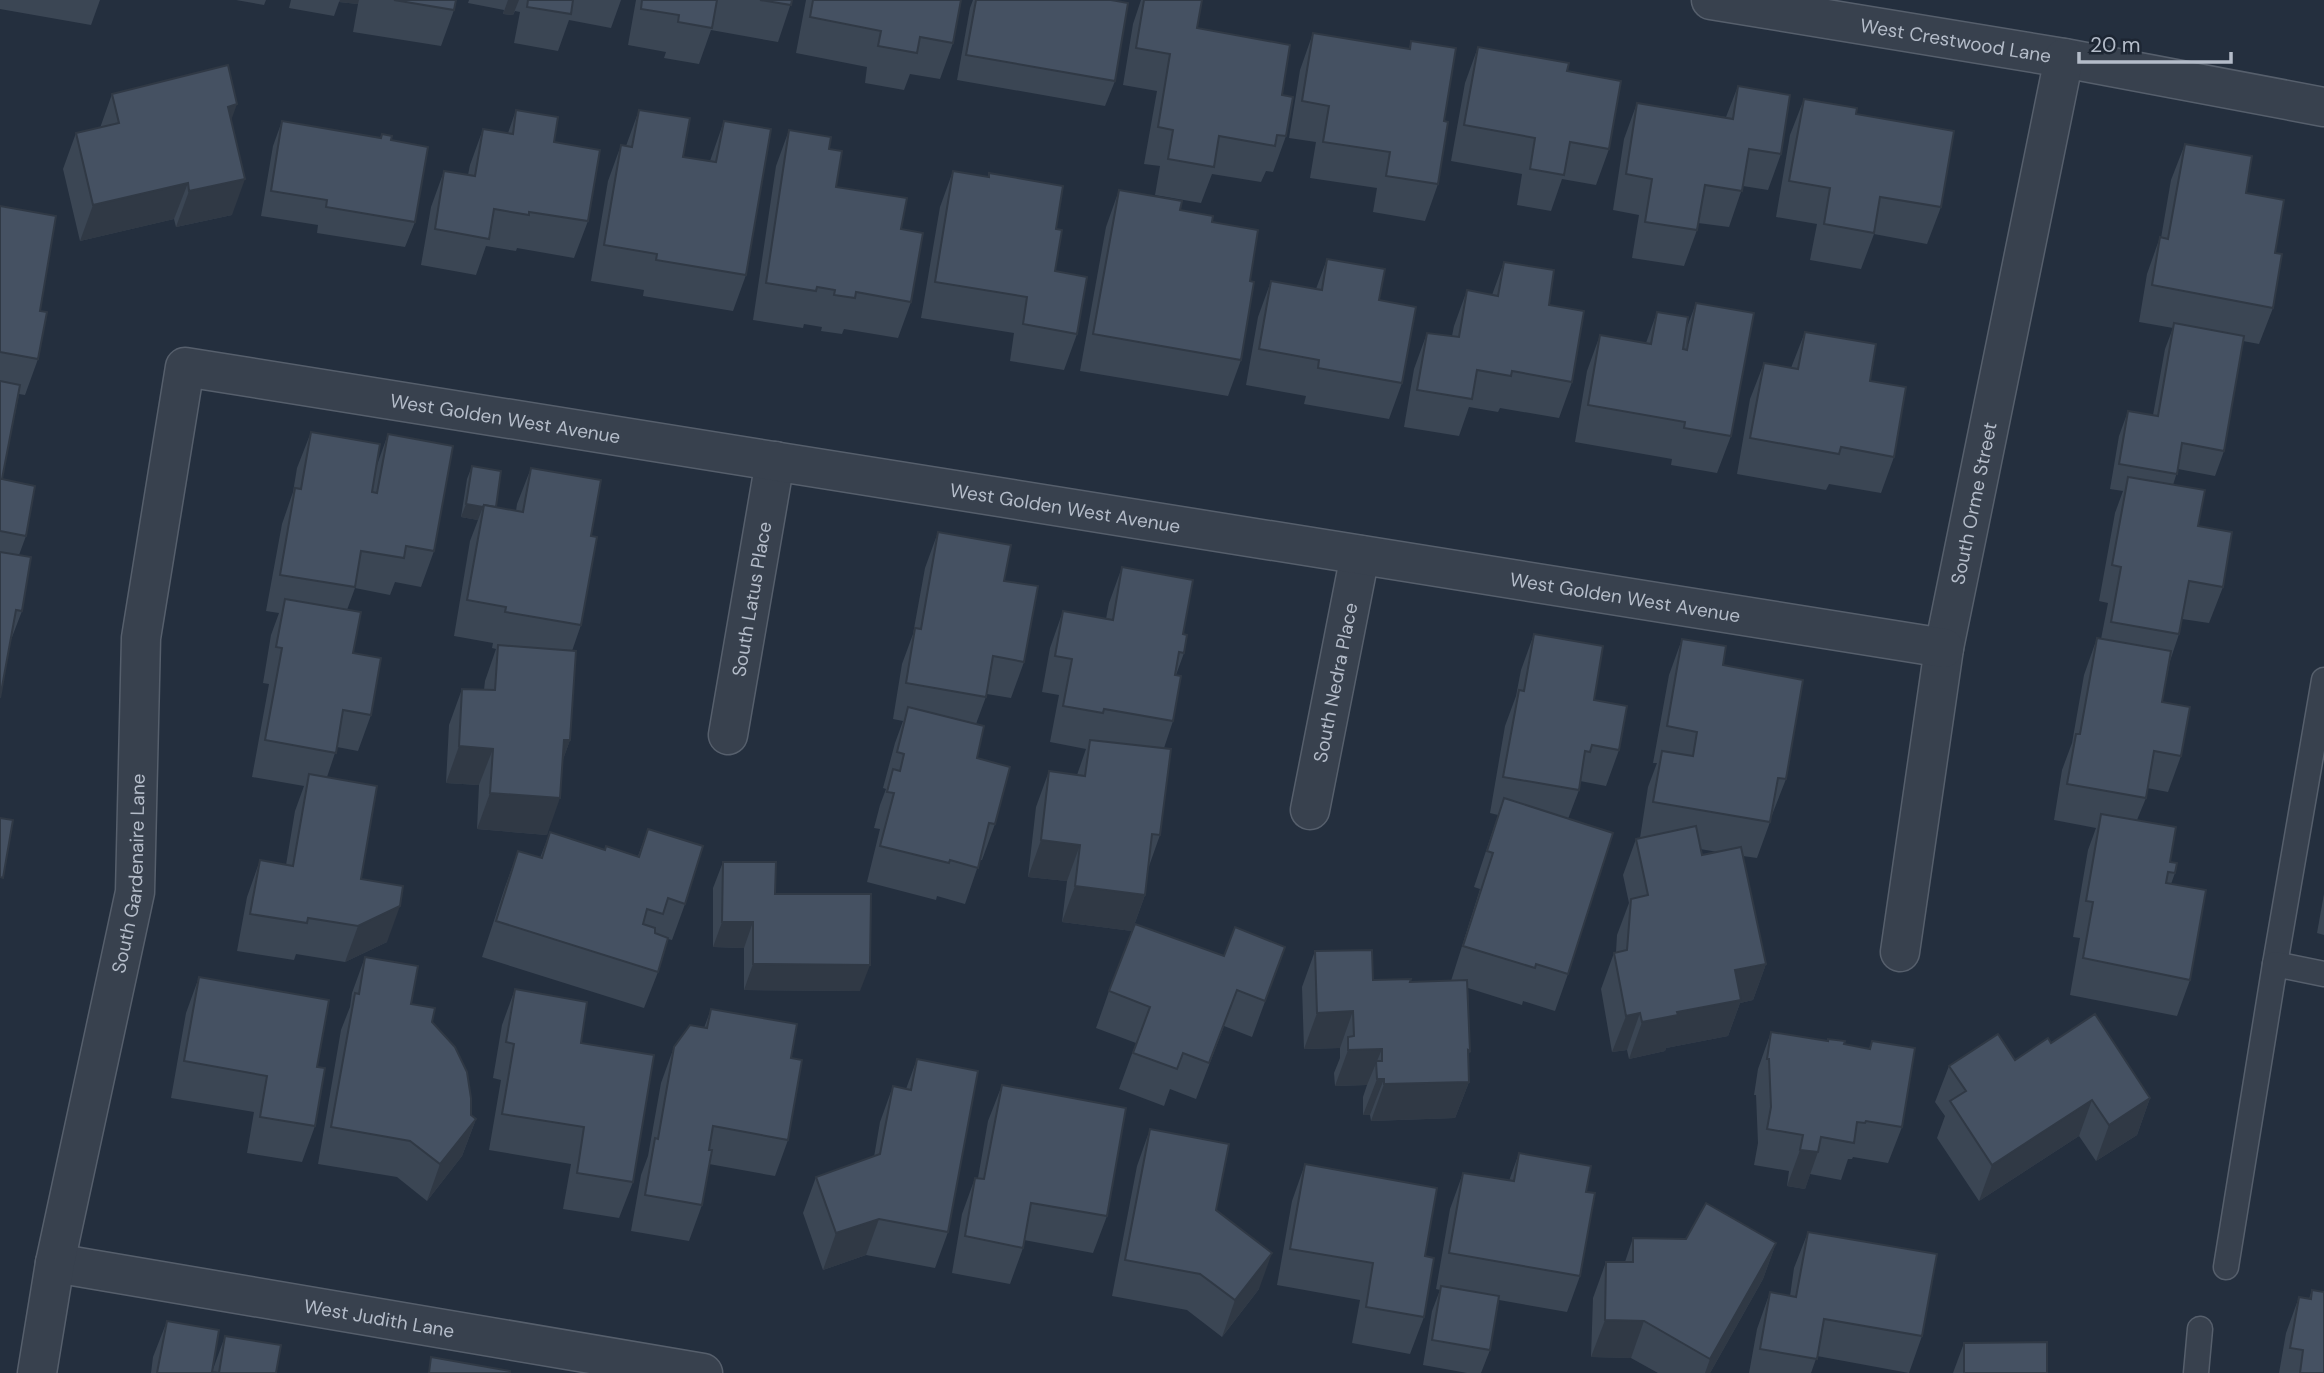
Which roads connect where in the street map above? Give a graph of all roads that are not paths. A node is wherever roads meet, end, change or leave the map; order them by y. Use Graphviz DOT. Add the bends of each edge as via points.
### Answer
graph roads {
  1 [pos="1711,0"];
  2 [pos="2064,58"];
  3 [pos="2324,107"];
  4 [pos="186,367"];
  5 [pos="775,461"];
  6 [pos="1360,555"];
  7 [pos="1944,648"];
  8 [pos="2324,680"];
  9 [pos="728,735"];
  10 [pos="1310,810"];
  11 [pos="1900,952"];
  12 [pos="2275,964"];
  13 [pos="2324,974"];
  14 [pos="55,1263"];
  15 [pos="2226,1267"];
  16 [pos="2200,1329"];
  17 [pos="684,1371"];
  18 [pos="37,1373"];
  19 [pos="2196,1373"];
  1 -- 2 [label="street, West Crestwood Lane"];
  2 -- 3 [label="street, West Crestwood Lane"];
  2 -- 7 [label="street, South Orme Street"];
  4 -- 5 [label="street, West Golden West Avenue"];
  4 -- 14 [label="street, South Gardenaire Lane" via="141,638 135,892"];
  5 -- 6 [label="street, West Golden West Avenue"];
  5 -- 9 [label="street, South Latus Place"];
  6 -- 7 [label="street, West Golden West Avenue"];
  6 -- 10 [label="street, South Nedra Place"];
  7 -- 11 [label="street, South Orme Street"];
  8 -- 12 [label="lane"];
  12 -- 13 [label="lane"];
  12 -- 15 [label="lane"];
  14 -- 17 [label="street, West Judith Lane"];
  14 -- 18 [label="street, South Gardenaire Lane"];
  16 -- 19 [label="lane"];
}
